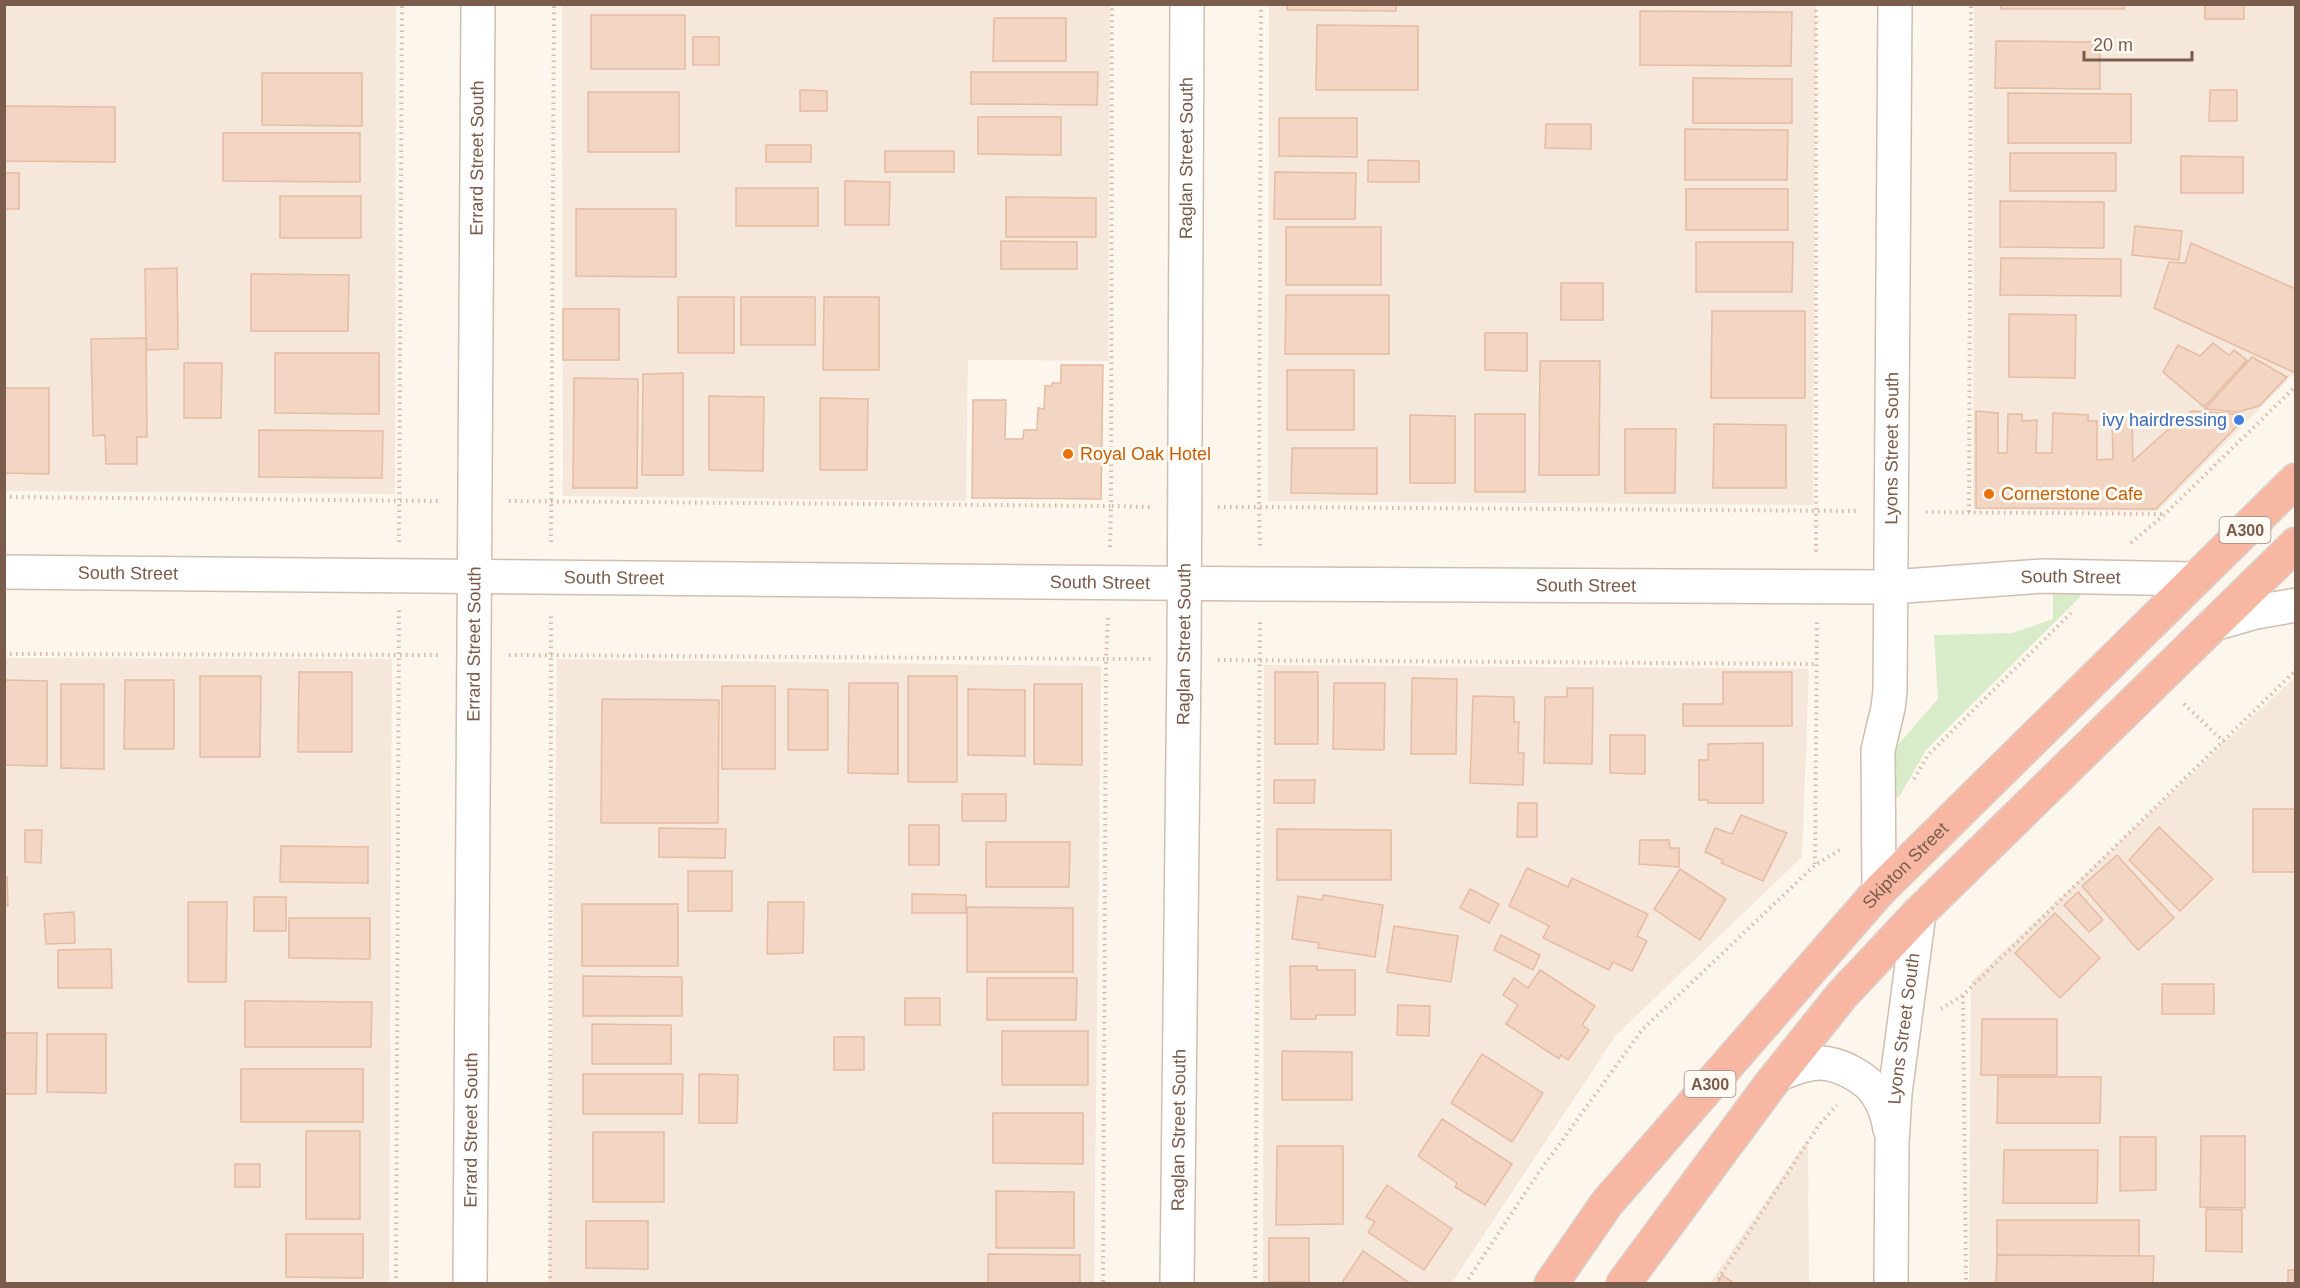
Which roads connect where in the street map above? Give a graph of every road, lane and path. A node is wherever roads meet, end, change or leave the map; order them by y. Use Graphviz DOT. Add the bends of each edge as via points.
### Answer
graph roads {
  1 [pos="402,4"];
  2 [pos="478,4"];
  3 [pos="554,4"];
  4 [pos="1112,4"];
  5 [pos="1187,4"];
  6 [pos="1261,4"];
  7 [pos="1816,4"];
  8 [pos="1895,4"];
  9 [pos="1971,4"];
  10 [pos="2295,386"];
  11 [pos="2295,480"];
  12 [pos="4,497"];
  13 [pos="2165,514"];
  14 [pos="2295,544"];
  15 [pos="4,572"];
  16 [pos="475,576"];
  17 [pos="2104,578"];
  18 [pos="2194,579"];
  19 [pos="1183,583"];
  20 [pos="1891,587"];
  21 [pos="2295,605"];
  22 [pos="2214,624"];
  23 [pos="4,654"];
  24 [pos="2295,670"];
  25 [pos="2181,701"];
  26 [pos="2224,742"];
  27 [pos="1912,782"];
  28 [pos="1878,824"];
  29 [pos="1815,865"];
  30 [pos="1878,891"];
  31 [pos="1919,913"];
  32 [pos="1963,995"];
  33 [pos="1902,1034"];
  34 [pos="1779,1074"];
  35 [pos="1861,1079"];
  36 [pos="1892,1143"];
  37 [pos="396,1284"];
  38 [pos="470,1284"];
  39 [pos="550,1284"];
  40 [pos="1103,1284"];
  41 [pos="1177,1284"];
  42 [pos="1255,1284"];
  43 [pos="1465,1284"];
  44 [pos="1551,1284"];
  45 [pos="1623,1284"];
  46 [pos="1715,1284"];
  47 [pos="1891,1284"];
  48 [pos="1966,1284"];
  1 -- 12 [label="path" via="399,501"];
  2 -- 16 [label="street, Errard Street South"];
  3 -- 4 [label="path" via="551,502 1112,506"];
  5 -- 19 [label="street, Raglan Street South"];
  6 -- 7 [label="path" via="1259,507 1816,510"];
  8 -- 20 [label="street, Lyons Street South"];
  9 -- 13 [label="path" via="1969,512"];
  10 -- 13 [label="path"];
  11 -- 18 [label="highway, Skipton Street / A300"];
  13 -- 17 [label="path" via="2110,560"];
  14 -- 22 [label="highway, A300"];
  15 -- 16 [label="street, South Street"];
  16 -- 19 [label="street, South Street"];
  16 -- 38 [label="street, Errard Street South"];
  17 -- 18 [label="street, South Street"];
  17 -- 20 [label="street, South Street" via="2043,576"];
  17 -- 27 [label="path" via="1928,755"];
  18 -- 30 [label="highway, Skipton Street / A300"];
  19 -- 20 [label="street, South Street"];
  19 -- 41 [label="street, Raglan Street South"];
  20 -- 28 [label="street, Lyons Street South" via="1889,700 1879,742"];
  21 -- 22 [label="street"];
  22 -- 31 [label="highway, A300"];
  23 -- 37 [label="path" via="397,656"];
  24 -- 26 [label="path"];
  25 -- 26 [label="path"];
  26 -- 32 [label="path"];
  28 -- 29 [label="path" via="1860,840"];
  28 -- 30 [label="street, Lyons Street South"];
  29 -- 42 [label="path" via="1817,664 1259,661"];
  29 -- 43 [label="path" via="1642,1030 1537,1175"];
  30 -- 44 [label="highway, Skipton Street / A300" via="1607,1203"];
  31 -- 33 [label="street, Lyons Street South"];
  31 -- 34 [label="highway, A300" via="1842,995"];
  32 -- 33 [label="path"];
  32 -- 48 [label="path"];
  33 -- 36 [label="street, Lyons Street South"];
  34 -- 35 [label="street, Lyons Street South" via="1821,1063"];
  34 -- 45 [label="highway, A300"];
  35 -- 36 [label="street, Lyons Street South" via="1878,1094 1888,1118"];
  35 -- 46 [label="path" via="1819,1125"];
  36 -- 47 [label="street, Lyons Street South"];
  39 -- 40 [label="path" via="552,655 1106,659"];
}
